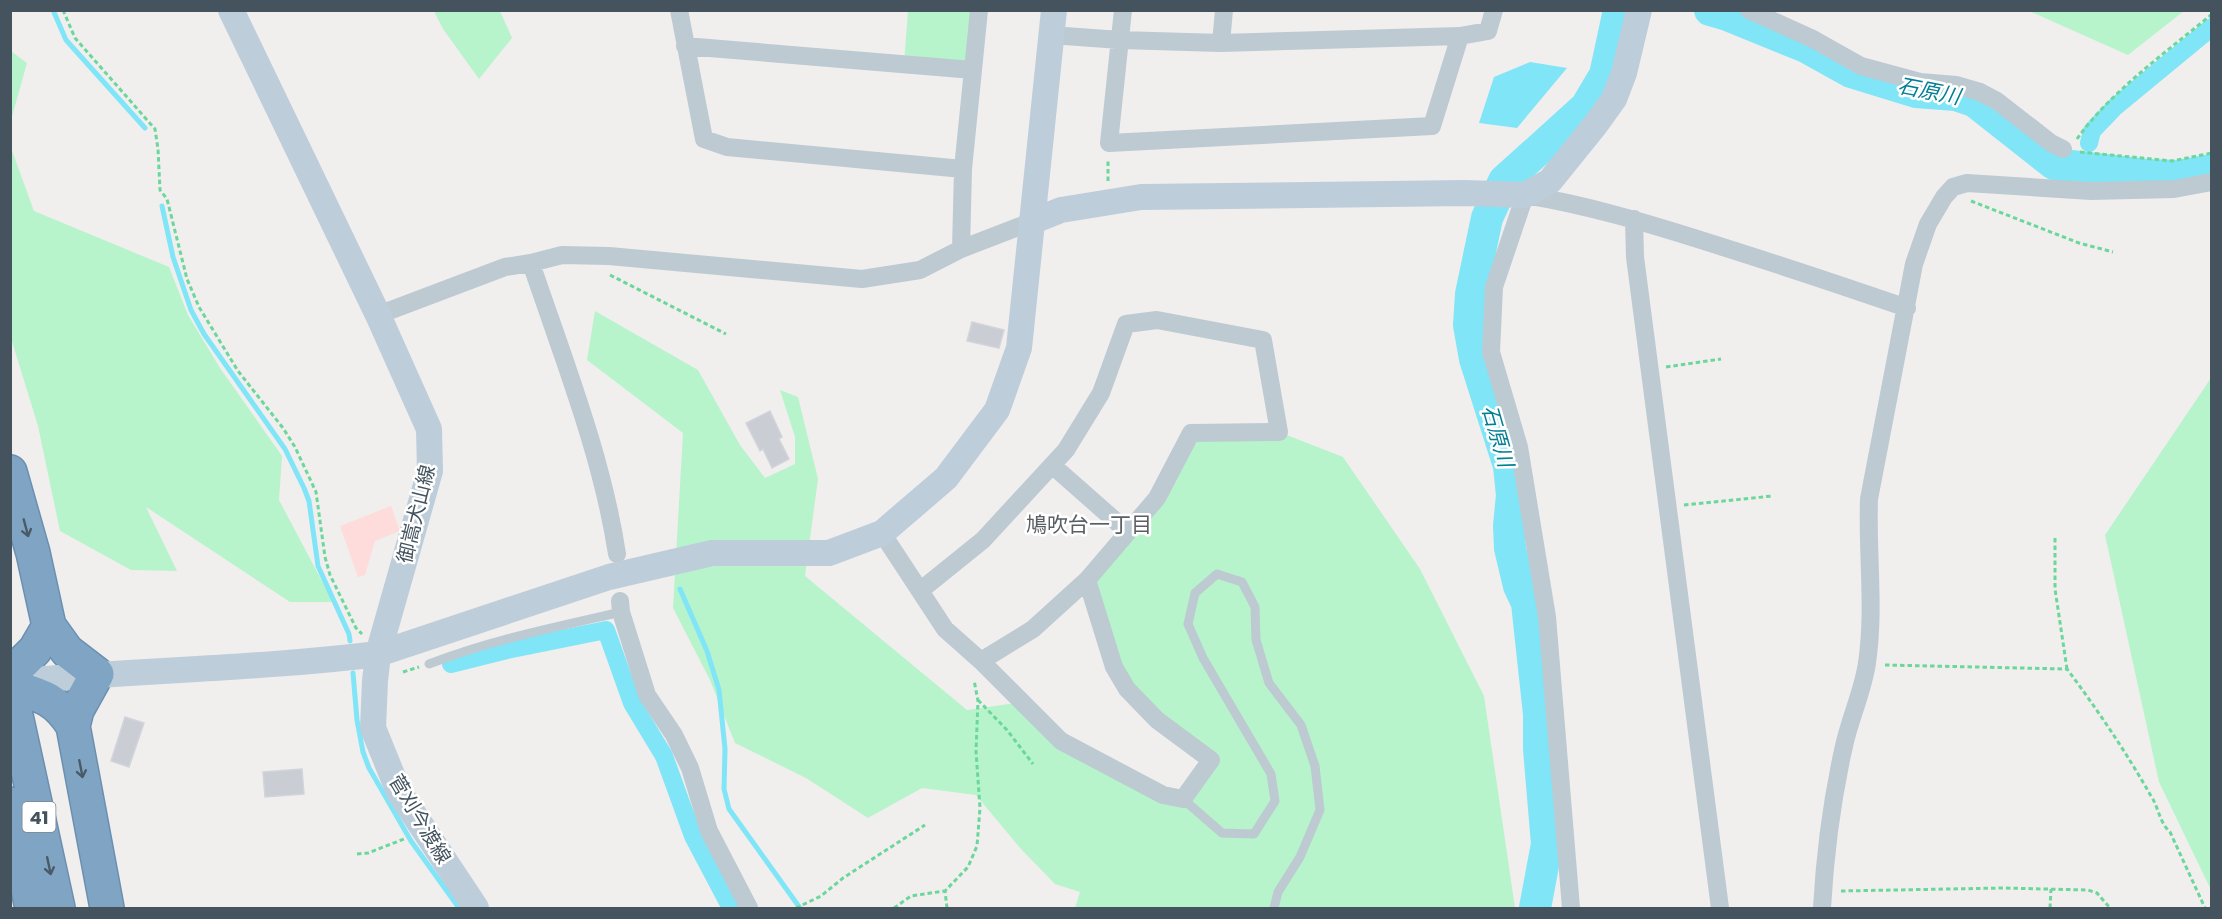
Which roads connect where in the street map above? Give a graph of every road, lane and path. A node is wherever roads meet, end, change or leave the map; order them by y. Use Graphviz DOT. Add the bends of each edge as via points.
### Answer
graph roads {
  1 [pos="63,10"];
  2 [pos="231,10"];
  3 [pos="679,10"];
  4 [pos="979,10"];
  5 [pos="1123,10"];
  6 [pos="1224,10"];
  7 [pos="1494,10"];
  8 [pos="1639,10"];
  9 [pos="1749,10"];
  10 [pos="2211,14"];
  11 [pos="1053,23"];
  12 [pos="1460,36"];
  13 [pos="1120,40"];
  14 [pos="1221,43"];
  15 [pos="685,46"];
  16 [pos="973,70"];
  17 [pos="1109,143"];
  18 [pos="2063,149"];
  19 [pos="2211,153"];
  20 [pos="963,169"];
  21 [pos="2211,182"];
  22 [pos="1950,191"];
  23 [pos="1525,195"];
  24 [pos="1107,201"];
  25 [pos="1634,219"];
  26 [pos="1031,222"];
  27 [pos="961,249"];
  28 [pos="2113,252"];
  29 [pos="572,254"];
  30 [pos="531,263"];
  31 [pos="1907,308"];
  32 [pos="378,315"];
  33 [pos="726,334"];
  34 [pos="1721,359"];
  35 [pos="1650,371"];
  36 [pos="1052,465"];
  37 [pos="10,472"];
  38 [pos="1772,496"];
  39 [pos="1668,508"];
  40 [pos="1128,532"];
  41 [pos="882,533"];
  42 [pos="2055,538"];
  43 [pos="616,554"];
  44 [pos="1087,580"];
  45 [pos="921,590"];
  46 [pos="620,607"];
  47 [pos="49,626"];
  48 [pos="378,654"];
  49 [pos="981,661"];
  50 [pos="429,664"];
  51 [pos="1866,665"];
  52 [pos="2067,669"];
  53 [pos="97,674"];
  54 [pos="10,675"];
  55 [pos="10,685"];
  56 [pos="978,700"];
  57 [pos="73,726"];
  58 [pos="1033,764"];
  59 [pos="1183,800"];
  60 [pos="10,804"];
  61 [pos="925,825"];
  62 [pos="398,841"];
  63 [pos="357,854"];
  64 [pos="2051,889"];
  65 [pos="945,891"];
  66 [pos="1823,900"];
  67 [pos="946,908"];
  68 [pos="32,909"];
  69 [pos="58,909"];
  70 [pos="107,909"];
  71 [pos="476,909"];
  72 [pos="749,909"];
  73 [pos="796,909"];
  74 [pos="894,909"];
  75 [pos="1274,909"];
  76 [pos="1571,909"];
  77 [pos="1720,909"];
  78 [pos="2050,909"];
  79 [pos="2110,909"];
  80 [pos="2205,909"];
  1 -- 48 [label="path" via="75,38 154,129 160,189 167,199 191,288 238,370 295,447 316,492 330,575 356,628"];
  2 -- 32 [label="street, 御嵩犬山線"];
  3 -- 15 [label="street"];
  4 -- 16 [label="street"];
  5 -- 13 [label="street"];
  6 -- 14 [label="street"];
  7 -- 12 [label="street" via="1488,31"];
  8 -- 23 [label="street" via="1614,99 1550,181"];
  9 -- 18 [label="street" via="1861,66 1920,82 1980,92"];
  10 -- 18 [label="path" via="2111,100"];
  11 -- 13 [label="street"];
  11 -- 26 [label="street"];
  12 -- 14 [label="street"];
  12 -- 17 [label="street" via="1432,126"];
  13 -- 14 [label="street"];
  13 -- 17 [label="street"];
  15 -- 16 [label="street"];
  15 -- 20 [label="street" via="704,139 727,147"];
  16 -- 20 [label="street"];
  17 -- 24 [label="path"];
  18 -- 19 [label="path" via="2172,161"];
  20 -- 27 [label="street"];
  21 -- 22 [label="street" via="2174,189 2091,191 1967,183"];
  22 -- 28 [label="path" via="1980,206"];
  22 -- 31 [label="street" via="1928,224 1914,264"];
  23 -- 24 [label="street" via="1141,197"];
  23 -- 25 [label="street"];
  23 -- 76 [label="street" via="1494,287 1491,352 1519,447 1547,617"];
  24 -- 26 [label="street" via="1060,210"];
  25 -- 31 [label="street"];
  25 -- 35 [label="street"];
  26 -- 27 [label="street"];
  26 -- 41 [label="street" via="1019,348 997,410 946,478"];
  27 -- 29 [label="street" via="920,270 862,279"];
  29 -- 30 [label="street"];
  29 -- 33 [label="path"];
  30 -- 32 [label="street" via="505,267"];
  30 -- 43 [label="street" via="582,413 611,517"];
  31 -- 51 [label="street" via="1869,499 1872,615"];
  32 -- 48 [label="street, 御嵩犬山線" via="429,429 430,471"];
  34 -- 35 [label="path"];
  35 -- 39 [label="street"];
  36 -- 40 [label="street"];
  36 -- 40 [label="street" via="1066,450 1101,393 1126,324 1157,320 1263,340 1279,432 1191,433 1156,498"];
  36 -- 45 [label="street" via="983,540"];
  37 -- 47 [label="highway, one-way"];
  38 -- 39 [label="path"];
  39 -- 77 [label="street"];
  40 -- 44 [label="street"];
  41 -- 45 [label="street"];
  41 -- 48 [label="street" via="829,553 712,554 609,577"];
  42 -- 52 [label="path" via="2055,589"];
  44 -- 49 [label="street" via="1033,629"];
  44 -- 59 [label="street" via="1114,667 1127,689 1157,720 1212,760"];
  45 -- 49 [label="street" via="945,629"];
  46 -- 50 [label="lane" via="470,648"];
  46 -- 72 [label="street" via="647,695 690,768 709,831"];
  47 -- 53 [label="highway" via="67,651"];
  47 -- 54 [label="highway" via="34,650"];
  48 -- 53 [label="street"];
  48 -- 71 [label="street, 菅刈今渡線" via="374,728 399,792"];
  49 -- 56 [label="path" via="972,671"];
  49 -- 59 [label="street" via="1061,741 1163,795"];
  51 -- 52 [label="path"];
  51 -- 66 [label="street" via="1844,746 1824,858"];
  52 -- 80 [label="path" via="2153,798 2162,825 2170,832"];
  53 -- 55 [label="street"];
  53 -- 57 [label="highway" via="77,710"];
  55 -- 57 [label="highway" via="46,697"];
  55 -- 69 [label="highway, 41, one-way"];
  56 -- 58 [label="path"];
  56 -- 65 [label="path" via="977,846 968,867"];
  57 -- 70 [label="highway, one-way"];
  59 -- 75 [label="lane" via="1222,833 1254,834 1275,801 1271,774 1203,658 1188,624 1195,593 1217,574 1242,582 1255,607 1256,640 1269,683 1301,725 1316,766 1320,810 1300,857 1278,892"];
  60 -- 68 [label="highway, 41"];
  61 -- 73 [label="path"];
  62 -- 63 [label="path"];
  64 -- 66 [label="path" via="2003,888"];
  64 -- 78 [label="path"];
  64 -- 79 [label="path" via="2097,893"];
  65 -- 67 [label="path"];
  65 -- 74 [label="path" via="910,896"];
}
